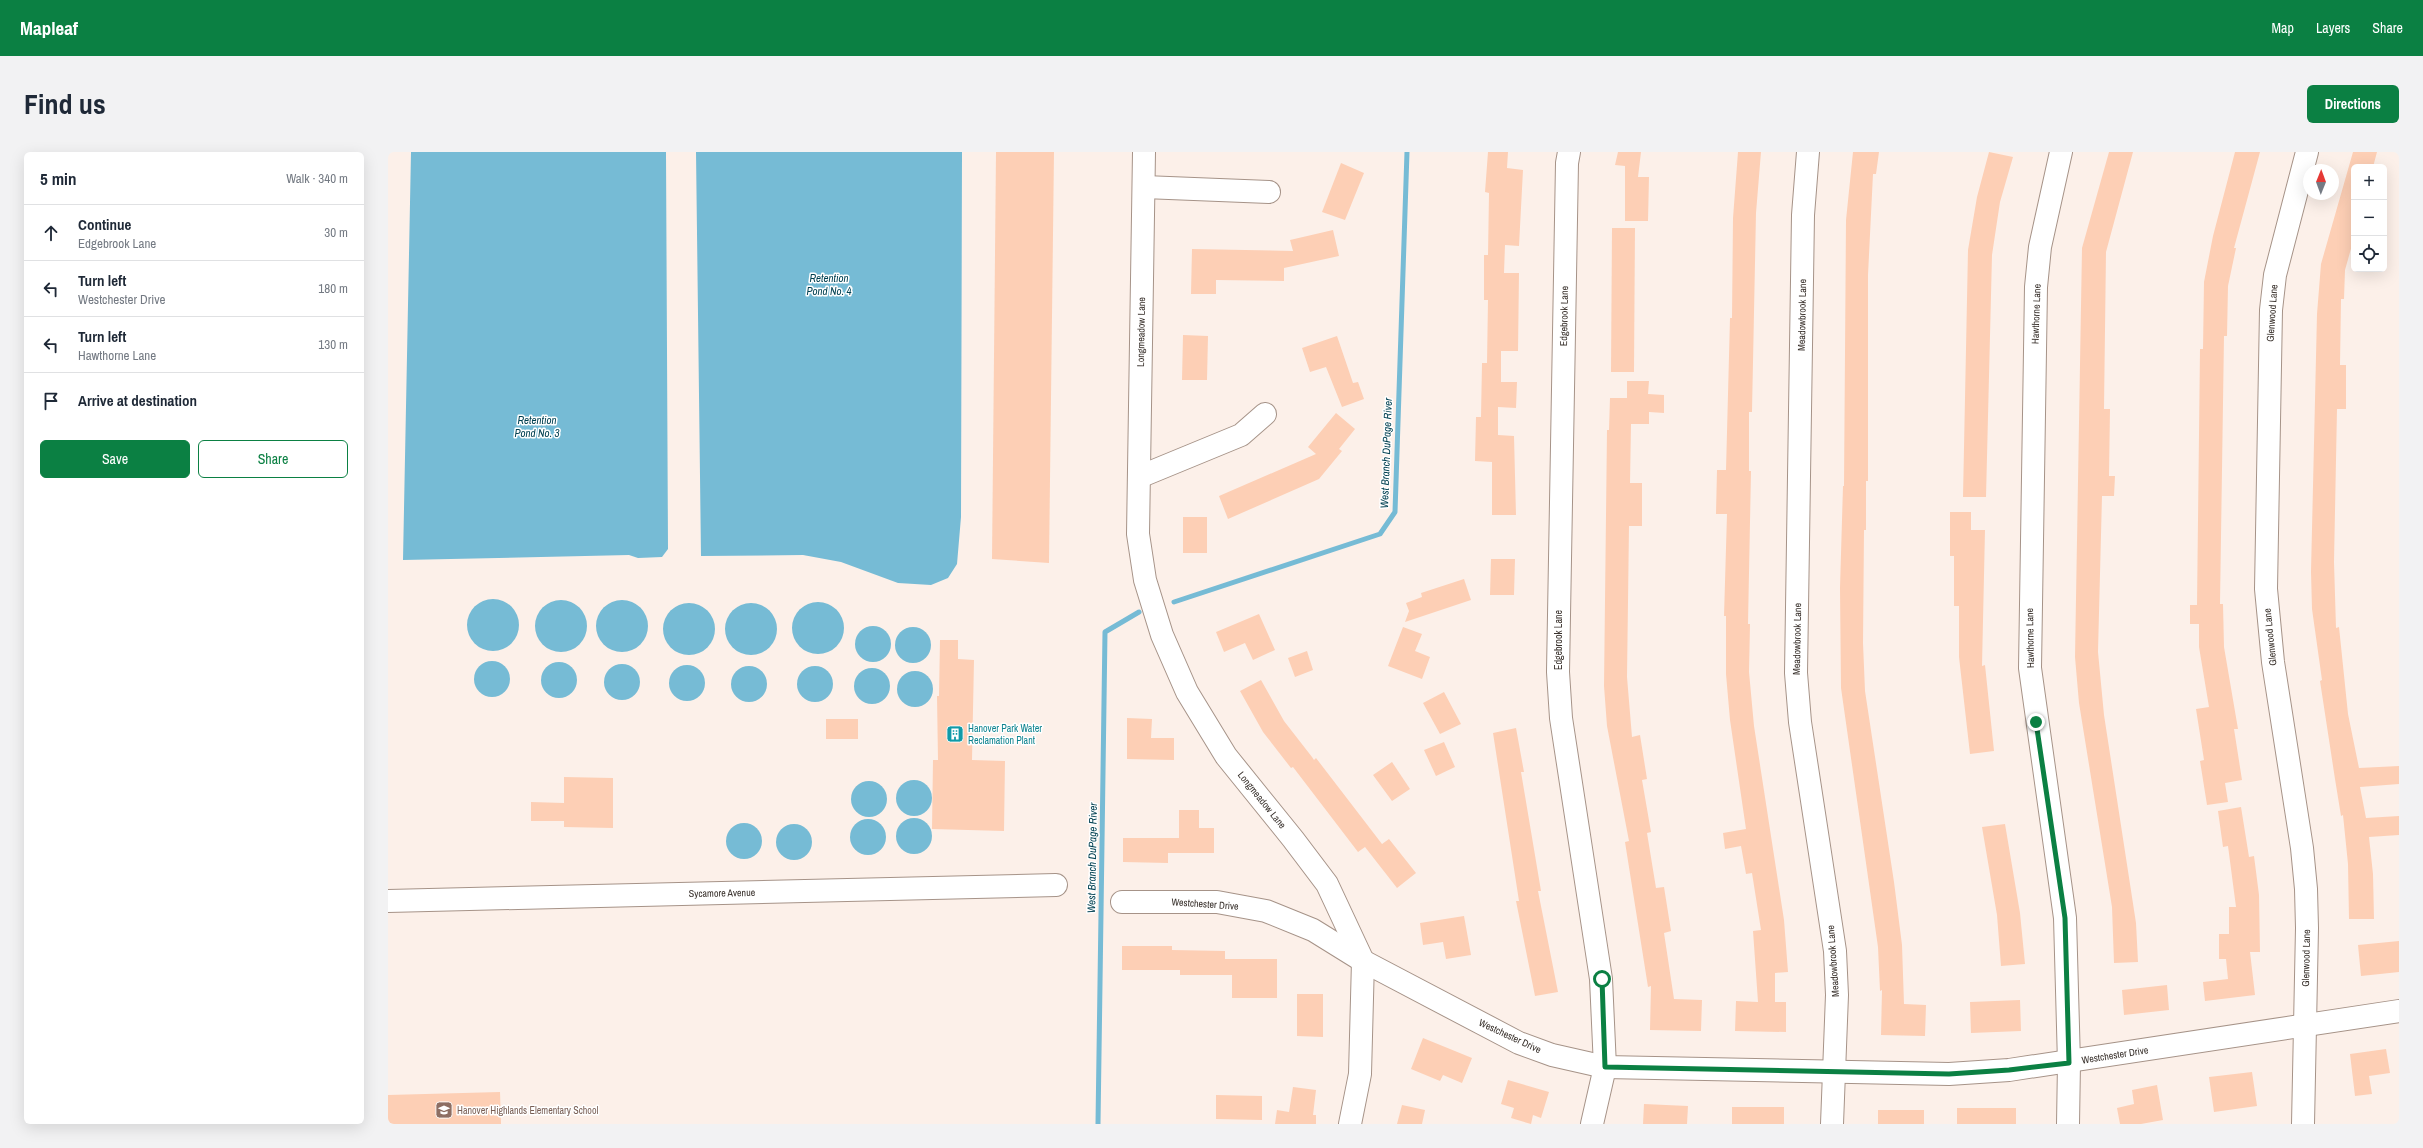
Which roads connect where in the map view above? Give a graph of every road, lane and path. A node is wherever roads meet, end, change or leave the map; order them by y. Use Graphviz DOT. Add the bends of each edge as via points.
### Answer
graph roads {
  1 [pos="1144,152"];
  2 [pos="1569,152"];
  3 [pos="1808,152"];
  4 [pos="2061,152"];
  5 [pos="2307,152"];
  6 [pos="1144,187"];
  7 [pos="1269,192"];
  8 [pos="1265,414"];
  9 [pos="1139,477"];
  10 [pos="1056,885"];
  11 [pos="388,901"];
  12 [pos="1122,902"];
  13 [pos="1363,961"];
  14 [pos="2399,1011"];
  15 [pos="2305,1024"];
  16 [pos="2069,1063"];
  17 [pos="1605,1067"];
  18 [pos="1835,1071"];
  19 [pos="1350,1124"];
  20 [pos="1592,1124"];
  21 [pos="1832,1124"];
  22 [pos="2068,1124"];
  23 [pos="2303,1124"];
  1 -- 6 [label="street, Longmeadow Lane"];
  2 -- 17 [label="street, Edgebrook Lane" via="1558,672 1561,718 1602,979"];
  3 -- 18 [label="street, Meadowbrook Lane" via="1803,215 1796,673 1800,722 1835,952"];
  4 -- 16 [label="street, Hawthorne Lane" via="2040,247 2036,287 2029,637 2036,722 2065,918"];
  5 -- 15 [label="street, Glenwood Lane" via="2275,275 2271,310 2266,589 2272,662 2302,848 2306,889"];
  6 -- 7 [label="street"];
  6 -- 9 [label="street, Longmeadow Lane"];
  8 -- 9 [label="street" via="1241,435"];
  9 -- 13 [label="street, Longmeadow Lane" via="1138,534 1145,580 1162,635 1187,692 1226,756 1327,884"];
  10 -- 11 [label="street, Sycamore Avenue"];
  12 -- 13 [label="street, Westchester Drive" via="1217,902 1266,911 1313,930"];
  13 -- 17 [label="street, Westchester Drive" via="1519,1043 1552,1055"];
  13 -- 19 [label="street, Longmeadow Lane" via="1360,1074"];
  14 -- 15 [label="street, Westchester Drive"];
  15 -- 16 [label="street, Westchester Drive"];
  15 -- 23 [label="street, Glenwood Lane"];
  16 -- 18 [label="street, Westchester Drive" via="1949,1074"];
  16 -- 22 [label="street, Hawthorne Lane"];
  17 -- 18 [label="street, Westchester Drive"];
  17 -- 20 [label="street, Edgebrook Lane"];
  18 -- 21 [label="street, Meadowbrook Lane"];
}
